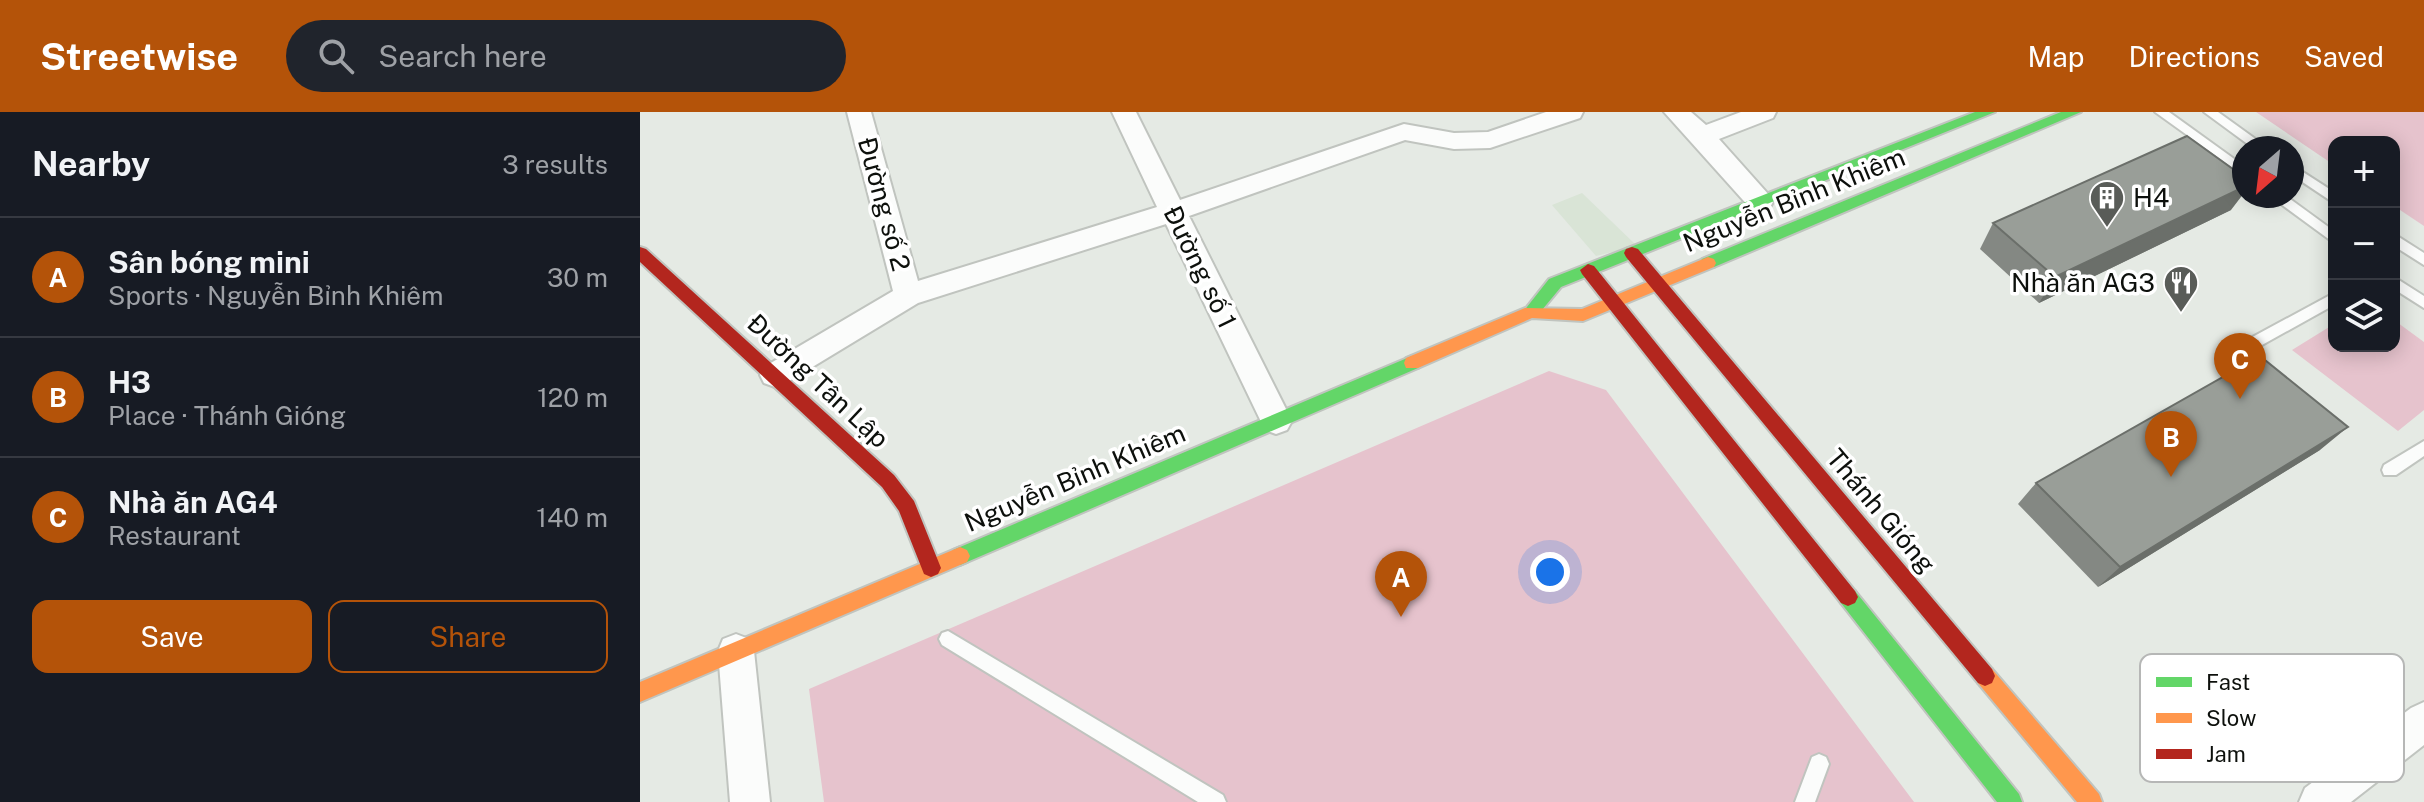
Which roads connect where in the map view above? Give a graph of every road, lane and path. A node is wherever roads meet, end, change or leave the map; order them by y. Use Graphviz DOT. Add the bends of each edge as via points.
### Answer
graph roads {
  1 [pos="1124,112"];
  2 [pos="1571,112"];
  3 [pos="1676,112"];
  4 [pos="1764,112"];
  5 [pos="1988,112"];
  6 [pos="2074,112"];
  7 [pos="2161,112"];
  8 [pos="2210,112"];
  9 [pos="858,114"];
  10 [pos="2041,118"];
  11 [pos="1396,122"];
  12 [pos="1702,136"];
  13 [pos="2245,136"];
  14 [pos="2232,163"];
  15 [pos="2304,177"];
  16 [pos="2328,194"];
  17 [pos="1760,202"];
  18 [pos="2293,208"];
  19 [pos="1173,212"];
  20 [pos="2328,234"];
  21 [pos="2400,243"];
  22 [pos="640,253"];
  23 [pos="1632,253"];
  24 [pos="2424,260"];
  25 [pos="1588,270"];
  26 [pos="1658,284"];
  27 [pos="2400,286"];
  28 [pos="908,295"];
  29 [pos="2328,301"];
  30 [pos="1614,303"];
  31 [pos="2424,303"];
  32 [pos="1531,312"];
  33 [pos="2239,351"];
  34 [pos="775,375"];
  35 [pos="1276,421"];
  36 [pos="2424,448"];
  37 [pos="2390,470"];
  38 [pos="931,568"];
  39 [pos="948,639"];
  40 [pos="736,651"];
  41 [pos="640,692"];
  42 [pos="2424,721"];
  43 [pos="2404,736"];
  44 [pos="1819,764"];
  45 [pos="2345,782"];
  46 [pos="750,802"];
  47 [pos="1216,802"];
  48 [pos="1805,802"];
  49 [pos="2011,802"];
  50 [pos="2091,802"];
  51 [pos="2319,802"];
  1 -- 19 [label="street, Đường số 1"];
  2 -- 11 [label="street" via="1490,140 1454,141"];
  3 -- 12 [label="street"];
  4 -- 12 [label="street"];
  5 -- 17 [label="street, Nguyễn Bỉnh Khiêm"];
  6 -- 10 [label="street, Nguyễn Bỉnh Khiêm"];
  7 -- 14 [label="lane"];
  8 -- 13 [label="lane"];
  9 -- 28 [label="street, Đường số 2"];
  10 -- 26 [label="street, Nguyễn Bỉnh Khiêm"];
  11 -- 19 [label="street"];
  12 -- 17 [label="street"];
  15 -- 16 [label="lane"];
  17 -- 23 [label="street, Nguyễn Bỉnh Khiêm"];
  18 -- 20 [label="lane"];
  19 -- 28 [label="street"];
  19 -- 35 [label="street, Đường số 1"];
  21 -- 24 [label="lane"];
  22 -- 34 [label="street, Đường Tân Lập"];
  23 -- 25 [label="street, Nguyễn Bỉnh Khiêm"];
  23 -- 26 [label="street, Thánh Gióng"];
  25 -- 30 [label="street"];
  25 -- 32 [label="street, Nguyễn Bỉnh Khiêm" via="1555,283"];
  26 -- 30 [label="street, Nguyễn Bỉnh Khiêm"];
  26 -- 50 [label="street, Thánh Gióng"];
  27 -- 31 [label="lane"];
  28 -- 34 [label="street"];
  29 -- 33 [label="lane"];
  30 -- 32 [label="street, Nguyễn Bỉnh Khiêm" via="1583,315"];
  30 -- 49 [label="street"];
  32 -- 35 [label="street, Nguyễn Bỉnh Khiêm"];
  34 -- 38 [label="street, Đường Tân Lập" via="888,481 912,517"];
  35 -- 38 [label="street, Nguyễn Bỉnh Khiêm"];
  36 -- 37 [label="lane"];
  38 -- 40 [label="street, Nguyễn Bỉnh Khiêm"];
  39 -- 47 [label="lane"];
  40 -- 41 [label="street, Nguyễn Bỉnh Khiêm"];
  40 -- 46 [label="street"];
  42 -- 43 [label="street"];
  44 -- 48 [label="lane"];
  45 -- 51 [label="street"];
}
